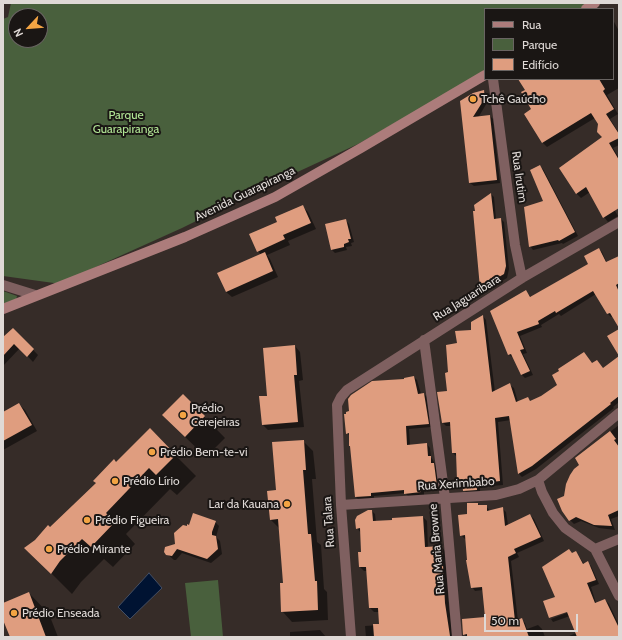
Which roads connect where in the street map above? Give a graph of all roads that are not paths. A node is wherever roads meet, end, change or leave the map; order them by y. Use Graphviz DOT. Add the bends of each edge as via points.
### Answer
graph roads {
  1 [pos="484,76"];
  2 [pos="493,80"];
  3 [pos="619,222"];
  4 [pos="522,278"];
  5 [pos="3,285"];
  6 [pos="35,296"];
  7 [pos="3,309"];
  8 [pos="424,340"];
  9 [pos="337,405"];
  10 [pos="619,413"];
  11 [pos="538,480"];
  12 [pos="445,498"];
  13 [pos="341,505"];
  14 [pos="619,539"];
  15 [pos="596,549"];
  16 [pos="619,596"];
  17 [pos="351,637"];
  18 [pos="457,637"];
  1 -- 6 [label="main road, Avenida Guarapiranga" via="275,197 178,240"];
  2 -- 4 [label="street, Rua Irutim" via="515,245"];
  3 -- 4 [label="street, Rua Jaguaribara"];
  4 -- 8 [label="street, Rua Jaguaribara"];
  5 -- 6 [label="street"];
  6 -- 7 [label="main road, Avenida Guarapiranga"];
  8 -- 9 [label="street, Rua Jaguaribara" via="347,390"];
  8 -- 12 [label="street, Rua Maria Browne"];
  9 -- 13 [label="street, Rua Talara"];
  10 -- 11 [label="street, Rua Xerimbabo"];
  11 -- 12 [label="street, Rua Xerimbabo" via="519,489 496,495"];
  11 -- 15 [label="street" via="553,513 565,528"];
  12 -- 13 [label="street, Rua Xerimbabo"];
  12 -- 18 [label="street, Rua Maria Browne"];
  13 -- 17 [label="street, Rua Talara"];
  14 -- 15 [label="street"];
  15 -- 16 [label="street"];
}
